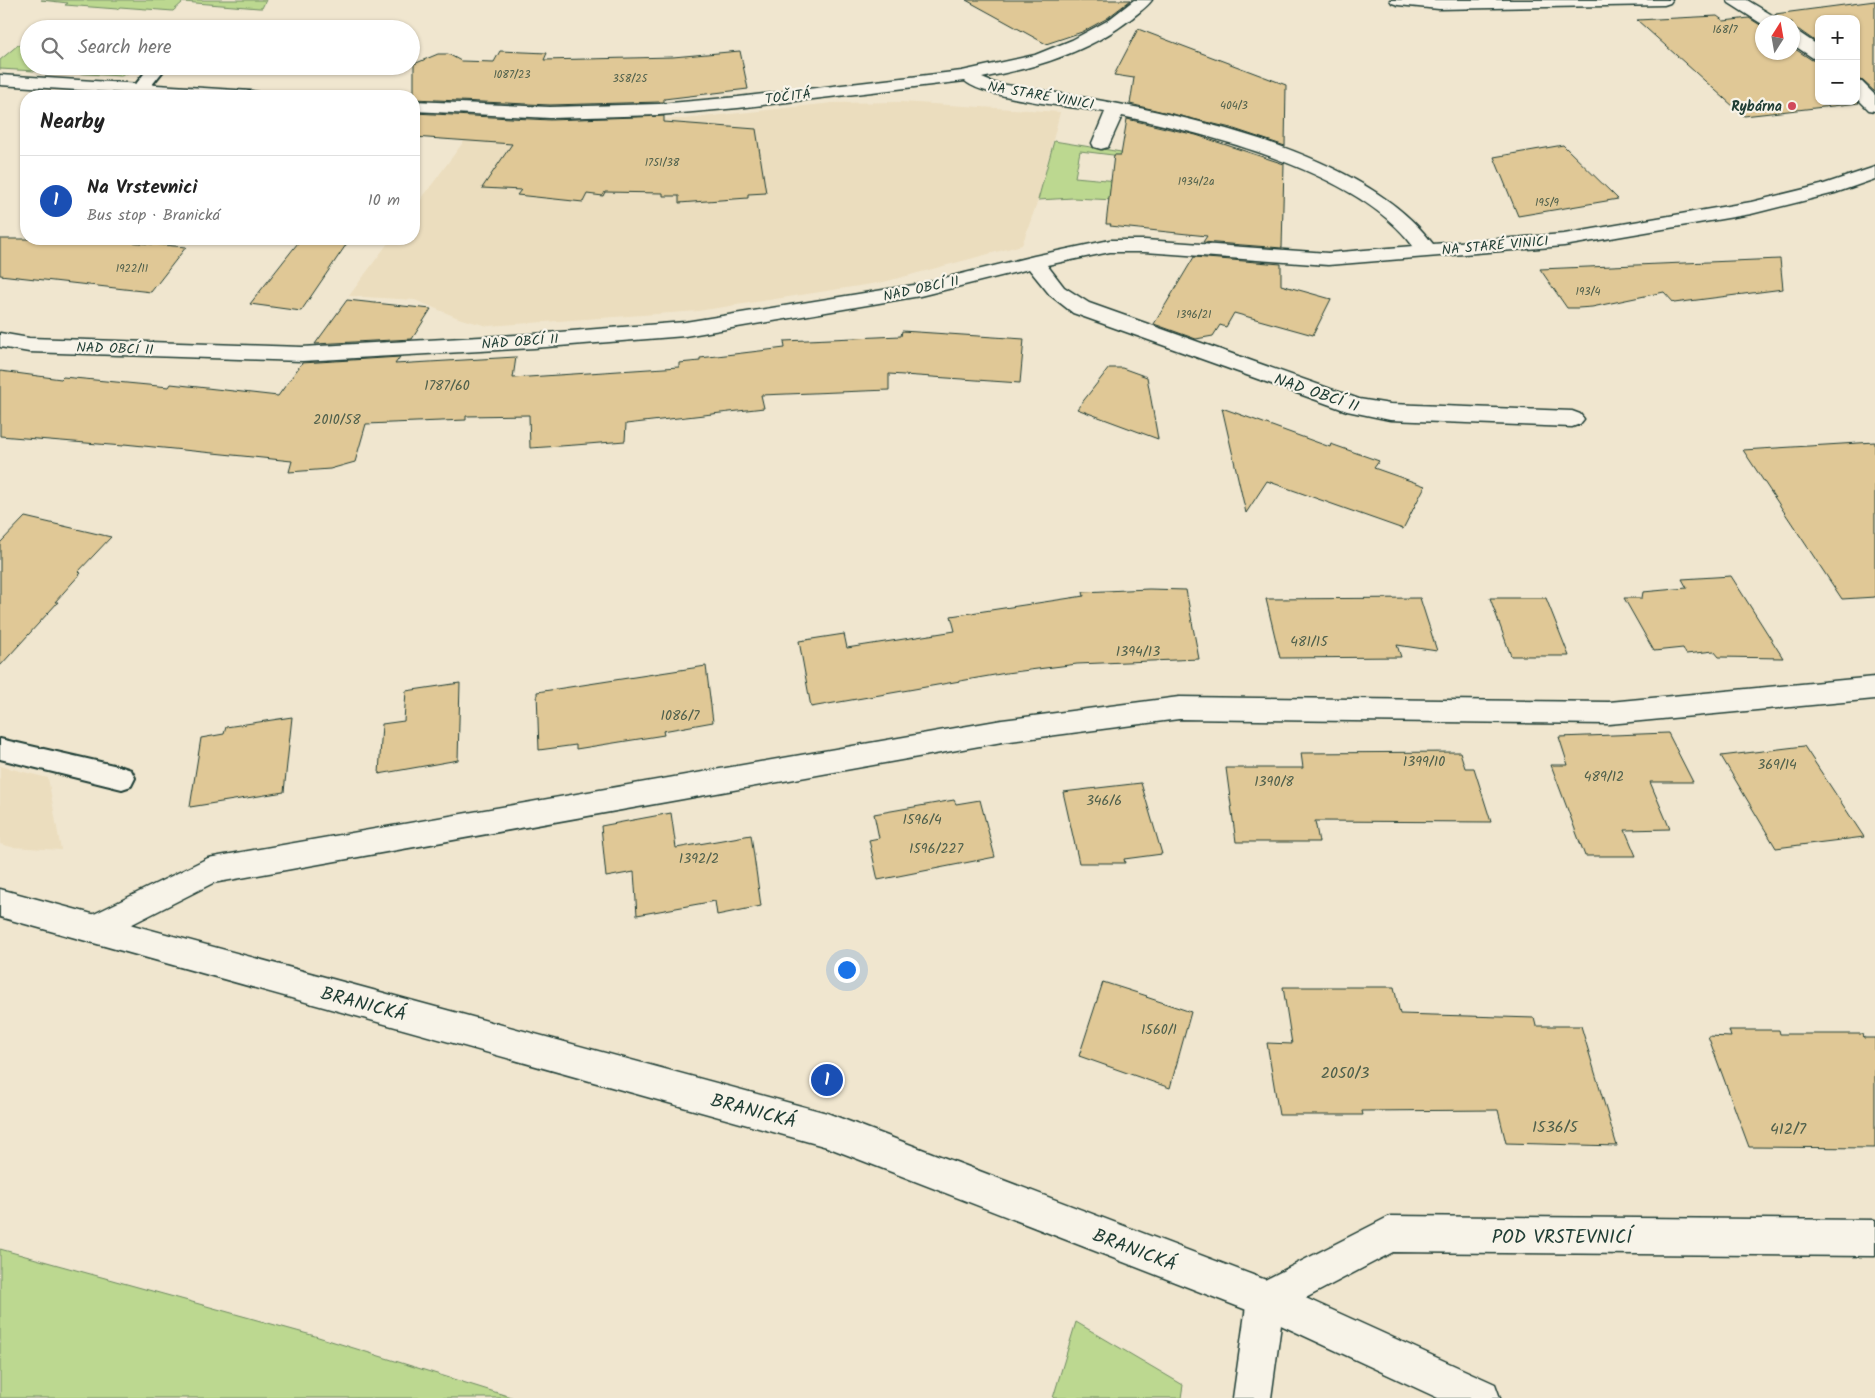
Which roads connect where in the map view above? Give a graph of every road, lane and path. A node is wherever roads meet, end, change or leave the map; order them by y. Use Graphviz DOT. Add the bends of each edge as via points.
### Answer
graph roads {
  1 [pos="1144,0"];
  2 [pos="1398,0"];
  3 [pos="1664,0"];
  4 [pos="1735,0"];
  5 [pos="1760,15"];
  6 [pos="1800,41"];
  7 [pos="1815,51"];
  8 [pos="152,75"];
  9 [pos="969,75"];
  10 [pos="0,80"];
  11 [pos="141,88"];
  12 [pos="168,90"];
  13 [pos="1860,90"];
  14 [pos="420,106"];
  15 [pos="1875,106"];
  16 [pos="1116,108"];
  17 [pos="1101,144"];
  18 [pos="1875,173"];
  19 [pos="1427,251"];
  20 [pos="1034,262"];
  21 [pos="0,340"];
  22 [pos="1572,419"];
  23 [pos="1875,688"];
  24 [pos="0,749"];
  25 [pos="122,778"];
  26 [pos="0,903"];
  27 [pos="95,928"];
  28 [pos="1875,1238"];
  29 [pos="1266,1300"];
  30 [pos="1252,1398"];
  31 [pos="1481,1398"];
  1 -- 9 [label="street, TOČITÁ" via="1112,26 1079,43 1032,60"];
  2 -- 3 [label="street" via="1439,4"];
  4 -- 5 [label="street"];
  6 -- 7 [label="street"];
  8 -- 11 [label="lane"];
  9 -- 14 [label="street, TOČITÁ" via="694,108 517,112"];
  9 -- 16 [label="street, NA STARÉ VINICI" via="977,83 990,88"];
  10 -- 11 [label="street"];
  11 -- 12 [label="street"];
  13 -- 15 [label="street"];
  16 -- 17 [label="street, NA STARÉ VINICI"];
  16 -- 19 [label="street, NA STARÉ VINICI" via="1230,137 1320,171 1385,207 1417,236"];
  18 -- 19 [label="street, NA STARÉ VINICI" via="1821,191 1679,221 1564,240"];
  19 -- 20 [label="street, NAD OBCÍ II" via="1306,258 1128,246 1091,249"];
  20 -- 21 [label="street, NAD OBCÍ II" via="870,299 694,328 600,336 302,354 29,345"];
  20 -- 22 [label="street, NAD OBCÍ II" via="1057,291 1081,308 1355,406 1390,412"];
  23 -- 27 [label="street" via="1609,713 1179,708 1002,730 208,871"];
  24 -- 25 [label="lane"];
  26 -- 27 [label="street, BRANICKÁ"];
  27 -- 29 [label="street, BRANICKÁ" via="827,1130"];
  28 -- 29 [label="street, POD VRSTEVNICÍ" via="1390,1234"];
  29 -- 30 [label="street"];
  29 -- 31 [label="street, BRANICKÁ"];
}
